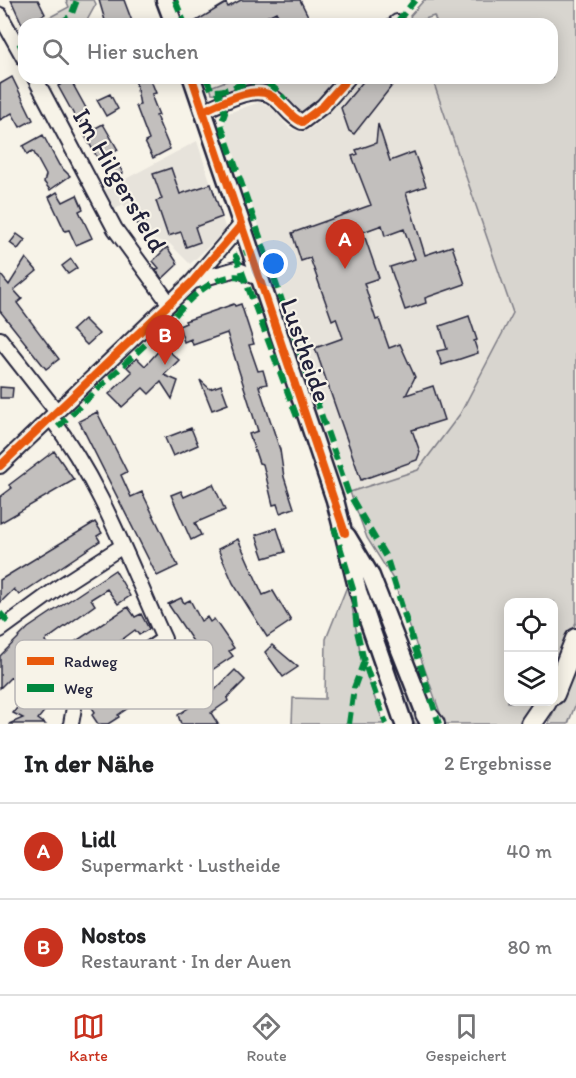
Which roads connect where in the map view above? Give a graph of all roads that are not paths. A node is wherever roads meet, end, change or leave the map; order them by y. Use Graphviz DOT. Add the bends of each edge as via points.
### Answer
graph roads {
  1 [pos="165,0"];
  2 [pos="0,15"];
  3 [pos="172,18"];
  4 [pos="18,47"];
  5 [pos="37,84"];
  6 [pos="194,84"];
  7 [pos="343,84"];
  8 [pos="203,111"];
  9 [pos="240,226"];
  10 [pos="259,278"];
  11 [pos="192,282"];
  12 [pos="169,303"];
  13 [pos="0,339"];
  14 [pos="54,415"];
  15 [pos="0,466"];
  16 [pos="345,533"];
  17 [pos="121,547"];
  18 [pos="0,630"];
  19 [pos="576,639"];
  20 [pos="163,640"];
  21 [pos="558,683"];
  22 [pos="545,706"];
  23 [pos="547,706"];
  24 [pos="74,709"];
  25 [pos="430,721"];
  26 [pos="71,724"];
  27 [pos="404,724"];
  28 [pos="531,724"];
  29 [pos="541,724"];
  1 -- 3 [label="main road"];
  2 -- 4 [label="street"];
  5 -- 12 [label="street, Im Hilgersfeld" via="115,230"];
  6 -- 8 [label="main road, Lustheide"];
  7 -- 8 [label="street" via="302,122 270,95 255,93"];
  8 -- 9 [label="main road, Lustheide"];
  9 -- 10 [label="main road, Lustheide"];
  9 -- 11 [label="street"];
  10 -- 11 [label="street" via="236,269"];
  10 -- 16 [label="main road, Lustheide"];
  11 -- 12 [label="street"];
  12 -- 14 [label="street"];
  13 -- 14 [label="street"];
  14 -- 15 [label="street"];
  14 -- 17 [label="street"];
  16 -- 25 [label="main road, Lustheide" via="360,554"];
  16 -- 27 [label="main road, Lustheide" via="353,573"];
  17 -- 18 [label="street"];
  17 -- 20 [label="street"];
  19 -- 21 [label="highway"];
  22 -- 28 [label="highway"];
  23 -- 29 [label="highway"];
  24 -- 26 [label="street"];
}
